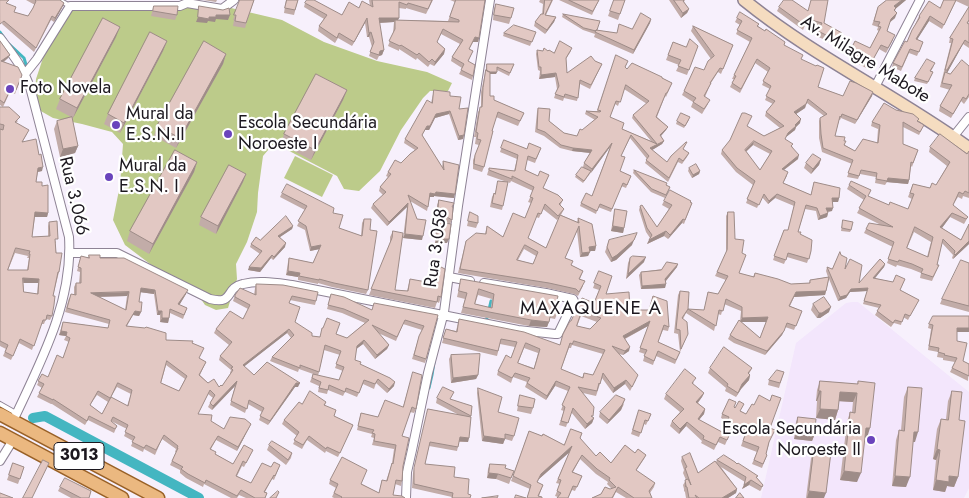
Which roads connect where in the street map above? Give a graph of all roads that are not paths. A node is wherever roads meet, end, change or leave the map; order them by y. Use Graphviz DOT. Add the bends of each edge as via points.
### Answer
graph roads {
  1 [pos="59,0"];
  2 [pos="234,0"];
  3 [pos="490,0"];
  4 [pos="744,0"];
  5 [pos="920,0"];
  6 [pos="188,2"];
  7 [pos="162,3"];
  8 [pos="70,6"];
  9 [pos="0,38"];
  10 [pos="26,74"];
  11 [pos="874,87"];
  12 [pos="969,117"];
  13 [pos="954,137"];
  14 [pos="969,148"];
  15 [pos="70,253"];
  16 [pos="449,277"];
  17 [pos="443,314"];
  18 [pos="0,404"];
  19 [pos="0,414"];
  20 [pos="15,417"];
  21 [pos="0,433"];
  22 [pos="13,440"];
  23 [pos="0,461"];
  24 [pos="122,498"];
  25 [pos="158,498"];
  26 [pos="406,498"];
  1 -- 8 [label="lane"];
  2 -- 6 [label="street" via="222,9"];
  3 -- 16 [label="street, Rua 3.058"];
  4 -- 11 [label="street, Av. Milagre Mabote" via="795,38"];
  5 -- 11 [label="street"];
  6 -- 7 [label="street" via="180,6"];
  7 -- 8 [label="street"];
  8 -- 10 [label="street"];
  9 -- 10 [label="street, Rua 3.066"];
  10 -- 15 [label="street, Rua 3.066"];
  11 -- 13 [label="street, Av. Milagre Mabote"];
  12 -- 13 [label="street"];
  13 -- 14 [label="street, Av. Milagre Mabote"];
  15 -- 17 [label="street" via="117,253 218,301 226,298 238,285 268,282"];
  15 -- 20 [label="street, Rua 3.066" via="56,322"];
  16 -- 17 [label="street, Rua 3.058"];
  16 -- 17 [label="street" via="546,293 574,301 558,334 518,330"];
  17 -- 26 [label="street, Rua 3.058" via="407,472"];
  18 -- 20 [label="lane"];
  19 -- 20 [label="main road, 3013"];
  20 -- 25 [label="main road, 3013"];
  21 -- 22 [label="main road, 3013"];
  22 -- 23 [label="street"];
  22 -- 24 [label="main road, 3013"];
}
